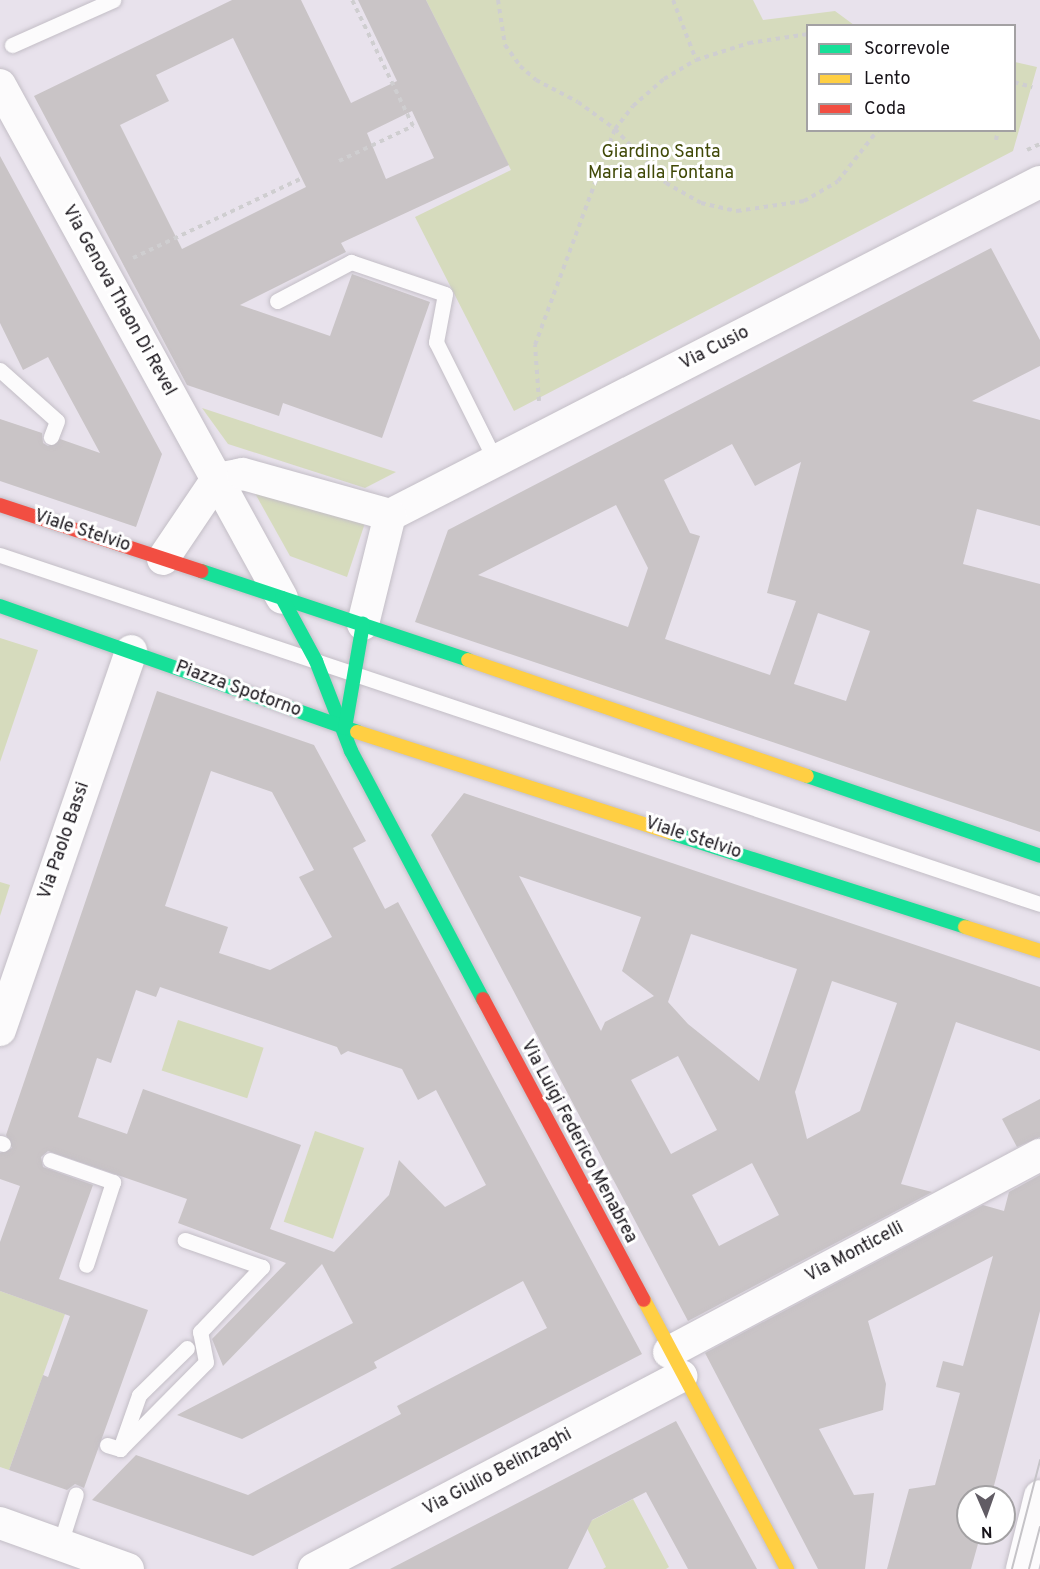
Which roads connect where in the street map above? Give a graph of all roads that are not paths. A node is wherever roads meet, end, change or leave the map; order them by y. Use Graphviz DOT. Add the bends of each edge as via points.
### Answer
graph roads {
  1 [pos="113,0"];
  2 [pos="12,45"];
  3 [pos="0,84"];
  4 [pos="1040,182"];
  5 [pos="277,302"];
  6 [pos="0,370"];
  7 [pos="51,437"];
  8 [pos="496,462"];
  9 [pos="217,479"];
  10 [pos="30,497"];
  11 [pos="0,505"];
  12 [pos="25,513"];
  13 [pos="390,516"];
  14 [pos="0,555"];
  15 [pos="163,560"];
  16 [pos="282,598"];
  17 [pos="0,606"];
  18 [pos="363,624"];
  19 [pos="131,651"];
  20 [pos="316,661"];
  21 [pos="353,675"];
  22 [pos="345,728"];
  23 [pos="1040,856"];
  24 [pos="1040,904"];
  25 [pos="1040,951"];
  26 [pos="0,1030"];
  27 [pos="1040,1155"];
  28 [pos="50,1160"];
  29 [pos="185,1240"];
  30 [pos="86,1265"];
  31 [pos="187,1348"];
  32 [pos="675,1364"];
  33 [pos="76,1494"];
  34 [pos="1040,1496"];
  35 [pos="0,1523"];
  36 [pos="60,1544"];
  37 [pos="128,1569"];
  38 [pos="314,1569"];
  39 [pos="787,1569"];
  40 [pos="1022,1569"];
  1 -- 2 [label="lane"];
  3 -- 9 [label="street, Via Genova Thaon Di Revel"];
  4 -- 8 [label="street, Via Cusio"];
  5 -- 8 [label="lane" via="351,262 445,294 436,342"];
  6 -- 7 [label="lane" via="57,421"];
  8 -- 13 [label="street, Via Cusio"];
  9 -- 13 [label="street" via="243,474"];
  9 -- 15 [label="street"];
  9 -- 16 [label="street"];
  10 -- 12 [label="lane"];
  11 -- 12 [label="main road, Viale Stelvio"];
  12 -- 15 [label="main road, Viale Stelvio"];
  13 -- 18 [label="street"];
  14 -- 20 [label="lane"];
  15 -- 16 [label="main road"];
  16 -- 18 [label="main road"];
  16 -- 20 [label="main road"];
  17 -- 19 [label="main road"];
  18 -- 21 [label="main road"];
  18 -- 23 [label="main road"];
  19 -- 22 [label="main road, Piazza Spotorno"];
  19 -- 26 [label="street, Via Paolo Bassi"];
  20 -- 21 [label="lane"];
  20 -- 22 [label="main road"];
  21 -- 22 [label="main road"];
  21 -- 24 [label="lane"];
  22 -- 25 [label="main road, Viale Stelvio"];
  22 -- 32 [label="main road, Via Luigi Federico Menabrea" via="351,751"];
  27 -- 32 [label="street, Via Monticelli"];
  28 -- 30 [label="lane" via="113,1182"];
  29 -- 31 [label="lane" via="262,1268 200,1332 206,1362 114,1447 139,1395"];
  32 -- 38 [label="street, Via Giulio Belinzaghi"];
  32 -- 39 [label="main road, Via Luigi Federico Menabrea"];
  33 -- 36 [label="lane"];
  34 -- 40 [label="street"];
  35 -- 36 [label="street"];
  36 -- 37 [label="street"];
}
